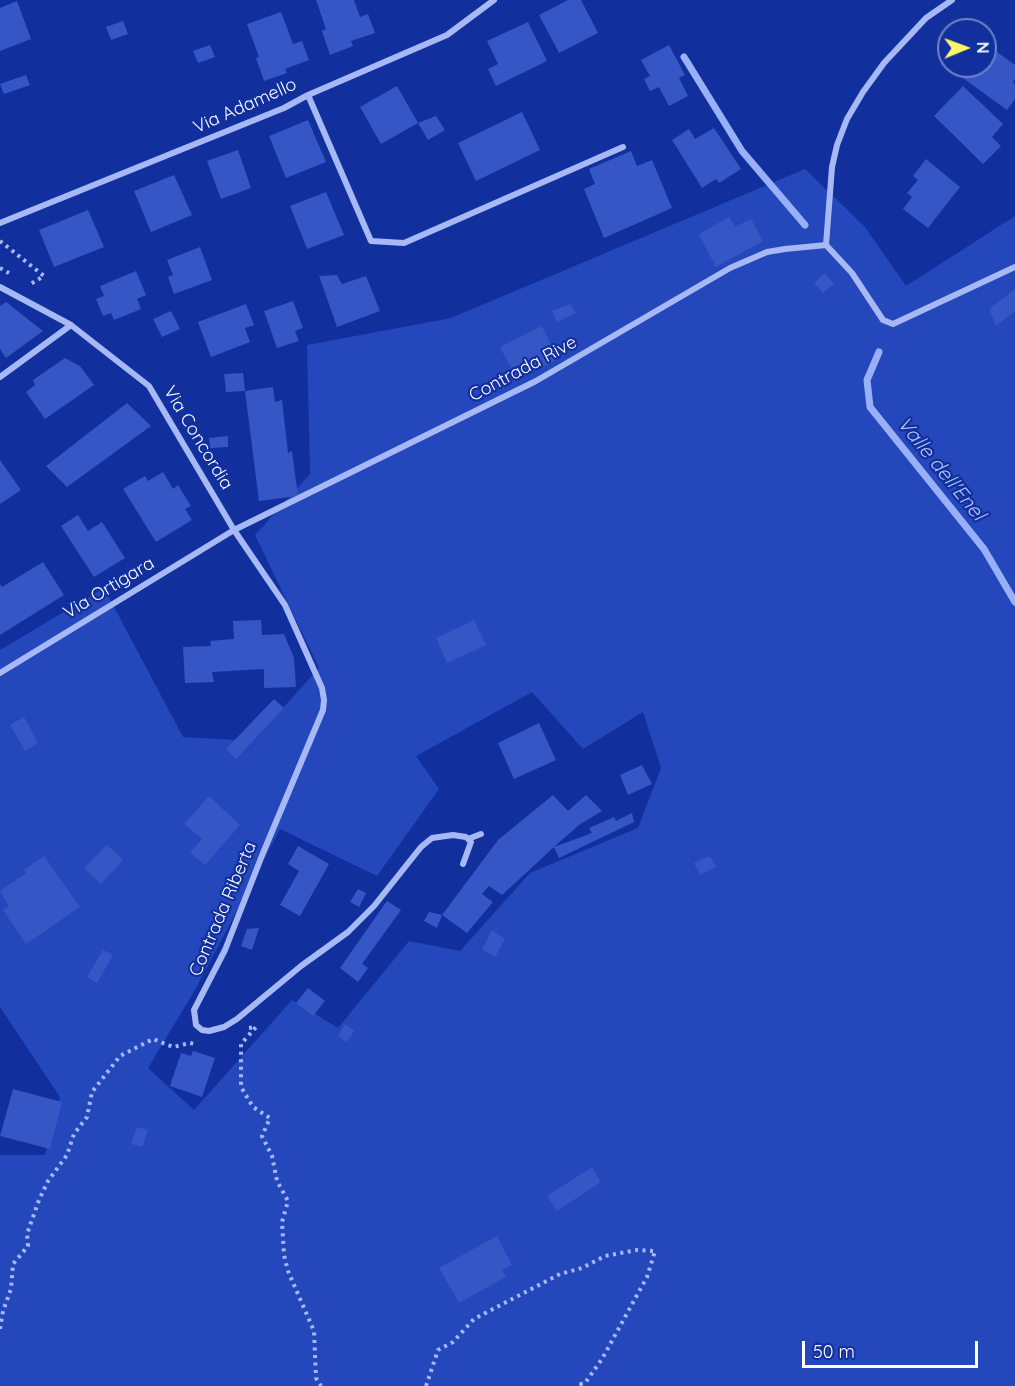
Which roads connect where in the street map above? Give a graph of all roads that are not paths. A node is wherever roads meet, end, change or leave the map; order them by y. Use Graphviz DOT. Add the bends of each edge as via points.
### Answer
graph roads {
  1 [pos="494,0"];
  2 [pos="952,0"];
  3 [pos="308,94"];
  4 [pos="623,147"];
  5 [pos="0,223"];
  6 [pos="826,245"];
  7 [pos="1015,267"];
  8 [pos="0,287"];
  9 [pos="71,325"];
  10 [pos="0,377"];
  11 [pos="234,530"];
  12 [pos="0,673"];
  13 [pos="481,834"];
  14 [pos="468,839"];
  15 [pos="463,864"];
  1 -- 3 [label="street, Via Adamello" via="447,35"];
  2 -- 6 [label="street" via="926,18 884,63 847,119 832,167"];
  3 -- 4 [label="street" via="371,241 404,243"];
  3 -- 5 [label="street, Via Adamello" via="284,108"];
  6 -- 7 [label="street" via="852,273 883,320 893,324"];
  6 -- 11 [label="street, Contrada Rive" via="767,252 730,268 536,381"];
  8 -- 9 [label="street, Via Concordia"];
  9 -- 10 [label="street"];
  9 -- 11 [label="street, Via Concordia" via="149,386"];
  11 -- 12 [label="street, Via Ortigara"];
  11 -- 14 [label="street, Contrada Riberta" via="285,606 324,700 225,950 194,1010 196,1025 209,1031 224,1027 348,932 432,838 453,835"];
  13 -- 14 [label="street"];
  14 -- 15 [label="street" via="471,842"];
}
